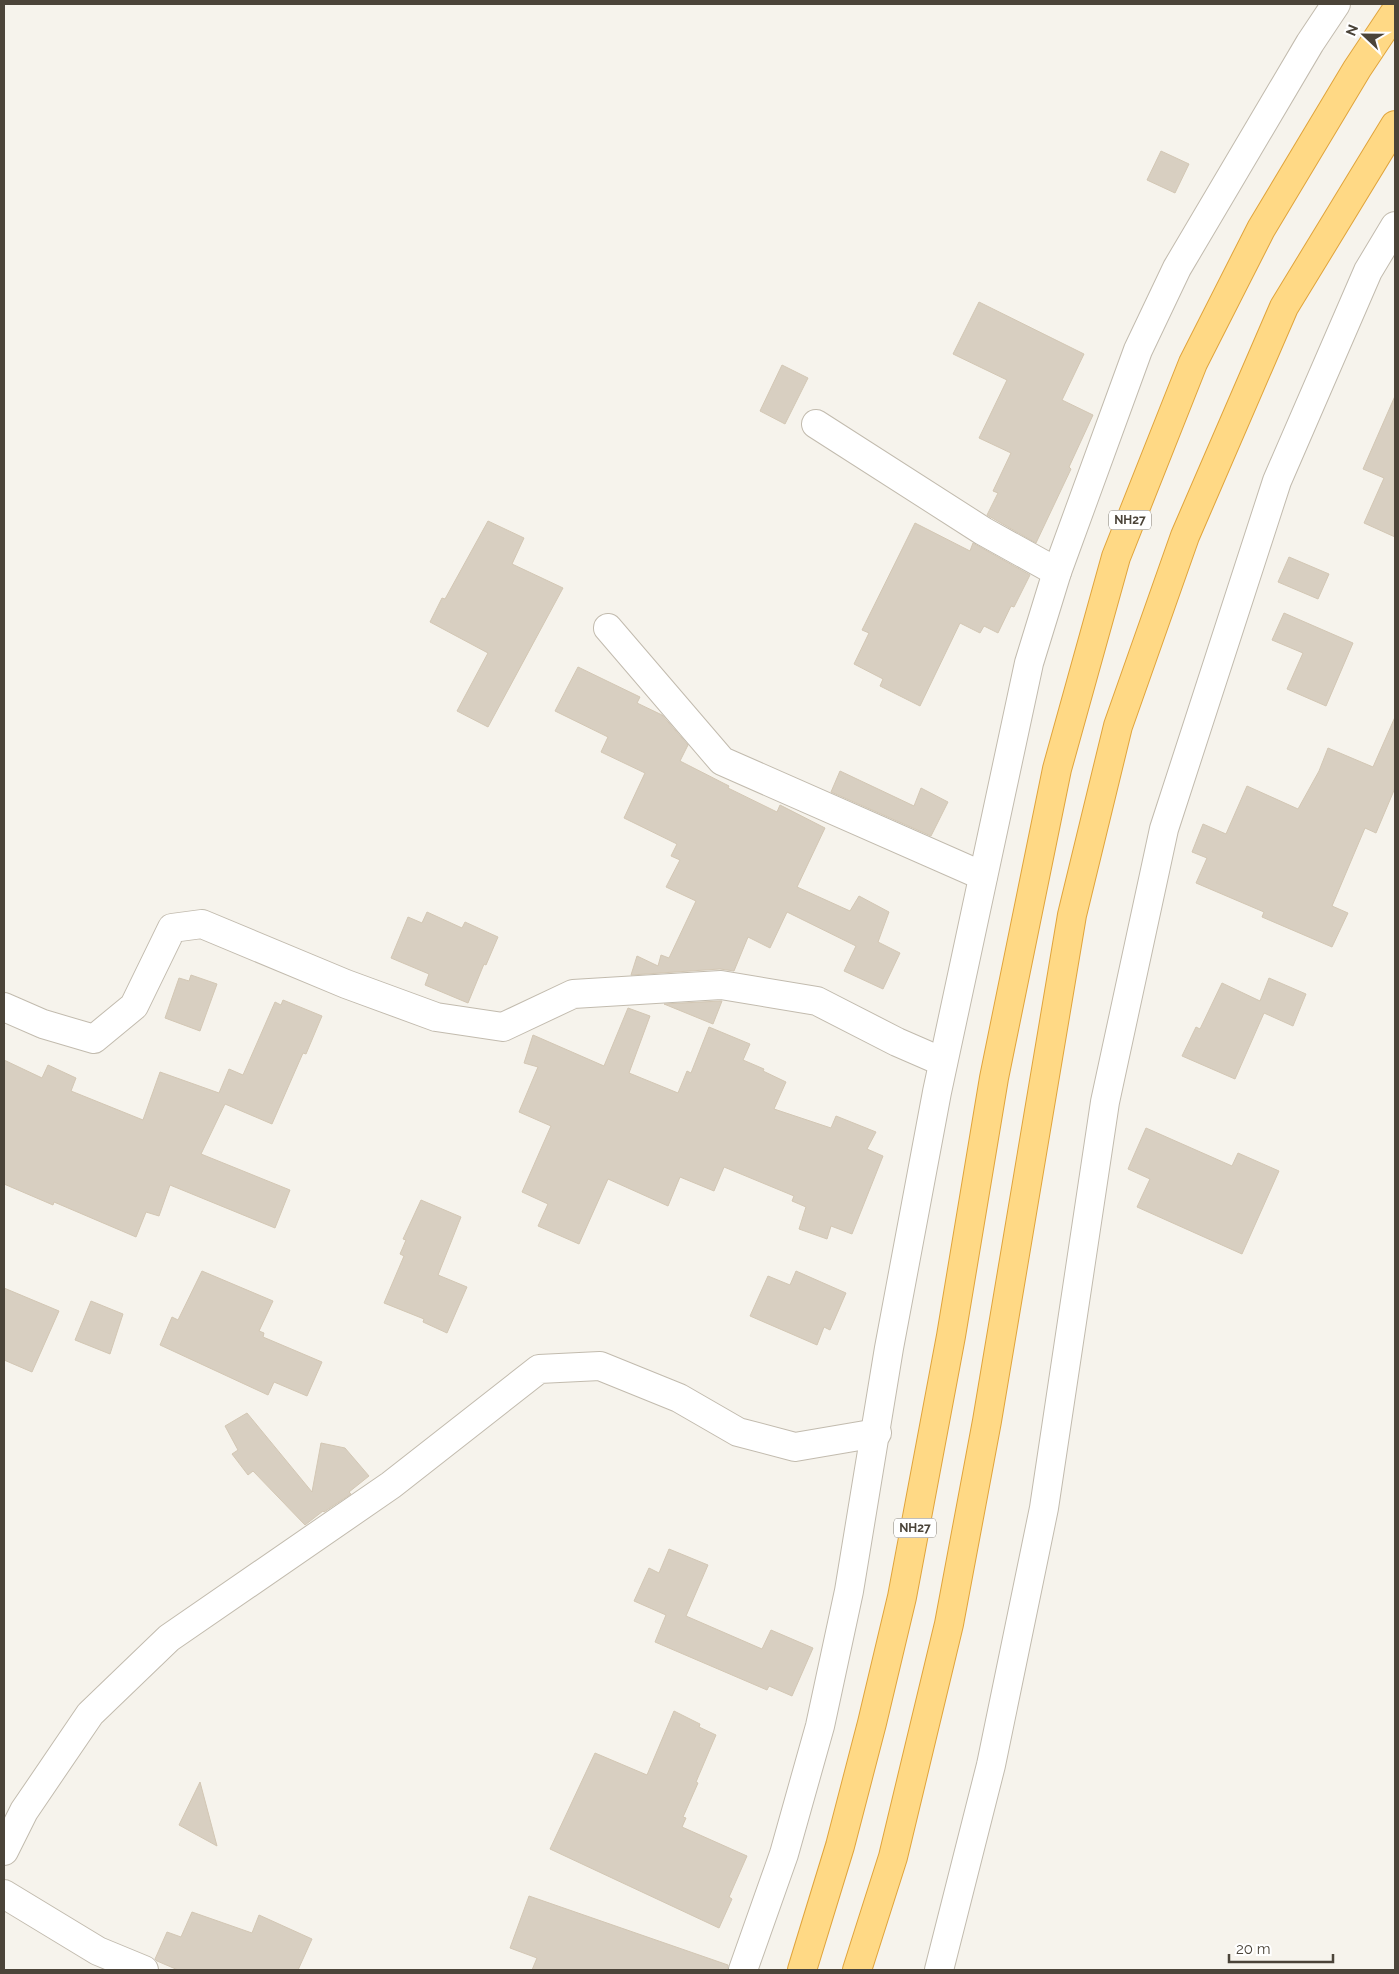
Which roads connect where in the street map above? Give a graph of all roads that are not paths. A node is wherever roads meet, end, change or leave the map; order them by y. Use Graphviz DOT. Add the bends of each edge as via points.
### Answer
graph roads {
  1 [pos="1336,4"];
  2 [pos="1395,12"];
  3 [pos="1395,125"];
  4 [pos="1395,226"];
  5 [pos="816,424"];
  6 [pos="1057,572"];
  7 [pos="608,628"];
  8 [pos="983,876"];
  9 [pos="4,1006"];
  10 [pos="943,1062"];
  11 [pos="877,1433"];
  12 [pos="4,1851"];
  13 [pos="4,1894"];
  14 [pos="144,1970"];
  15 [pos="743,1970"];
  16 [pos="802,1970"];
  17 [pos="857,1970"];
  18 [pos="939,1970"];
  1 -- 6 [label="street" via="1310,42 1177,268 1138,350"];
  2 -- 16 [label="highway, NH27" via="1261,229 1194,363 1116,557 1057,769 994,1078 951,1336 902,1596 840,1846"];
  3 -- 17 [label="highway" via="1284,307 1185,536 1118,726 1072,915 949,1624 893,1857"];
  4 -- 18 [label="street" via="1368,271 1277,481 1164,829 1105,1102 1044,1508 991,1765"];
  5 -- 6 [label="street" via="983,531"];
  6 -- 8 [label="street" via="1029,663"];
  7 -- 8 [label="street" via="722,761"];
  8 -- 10 [label="street"];
  9 -- 10 [label="street" via="44,1024 94,1039 134,1006 172,928 202,924 346,984 436,1017 503,1027 573,994 721,985 817,1001"];
  10 -- 11 [label="street" via="889,1348"];
  11 -- 12 [label="street" via="795,1447 738,1432 680,1398 600,1366 539,1369 391,1485 169,1638 90,1714 24,1811"];
  11 -- 15 [label="street" via="850,1591 820,1726 784,1854"];
  13 -- 14 [label="street" via="98,1952"];
}
